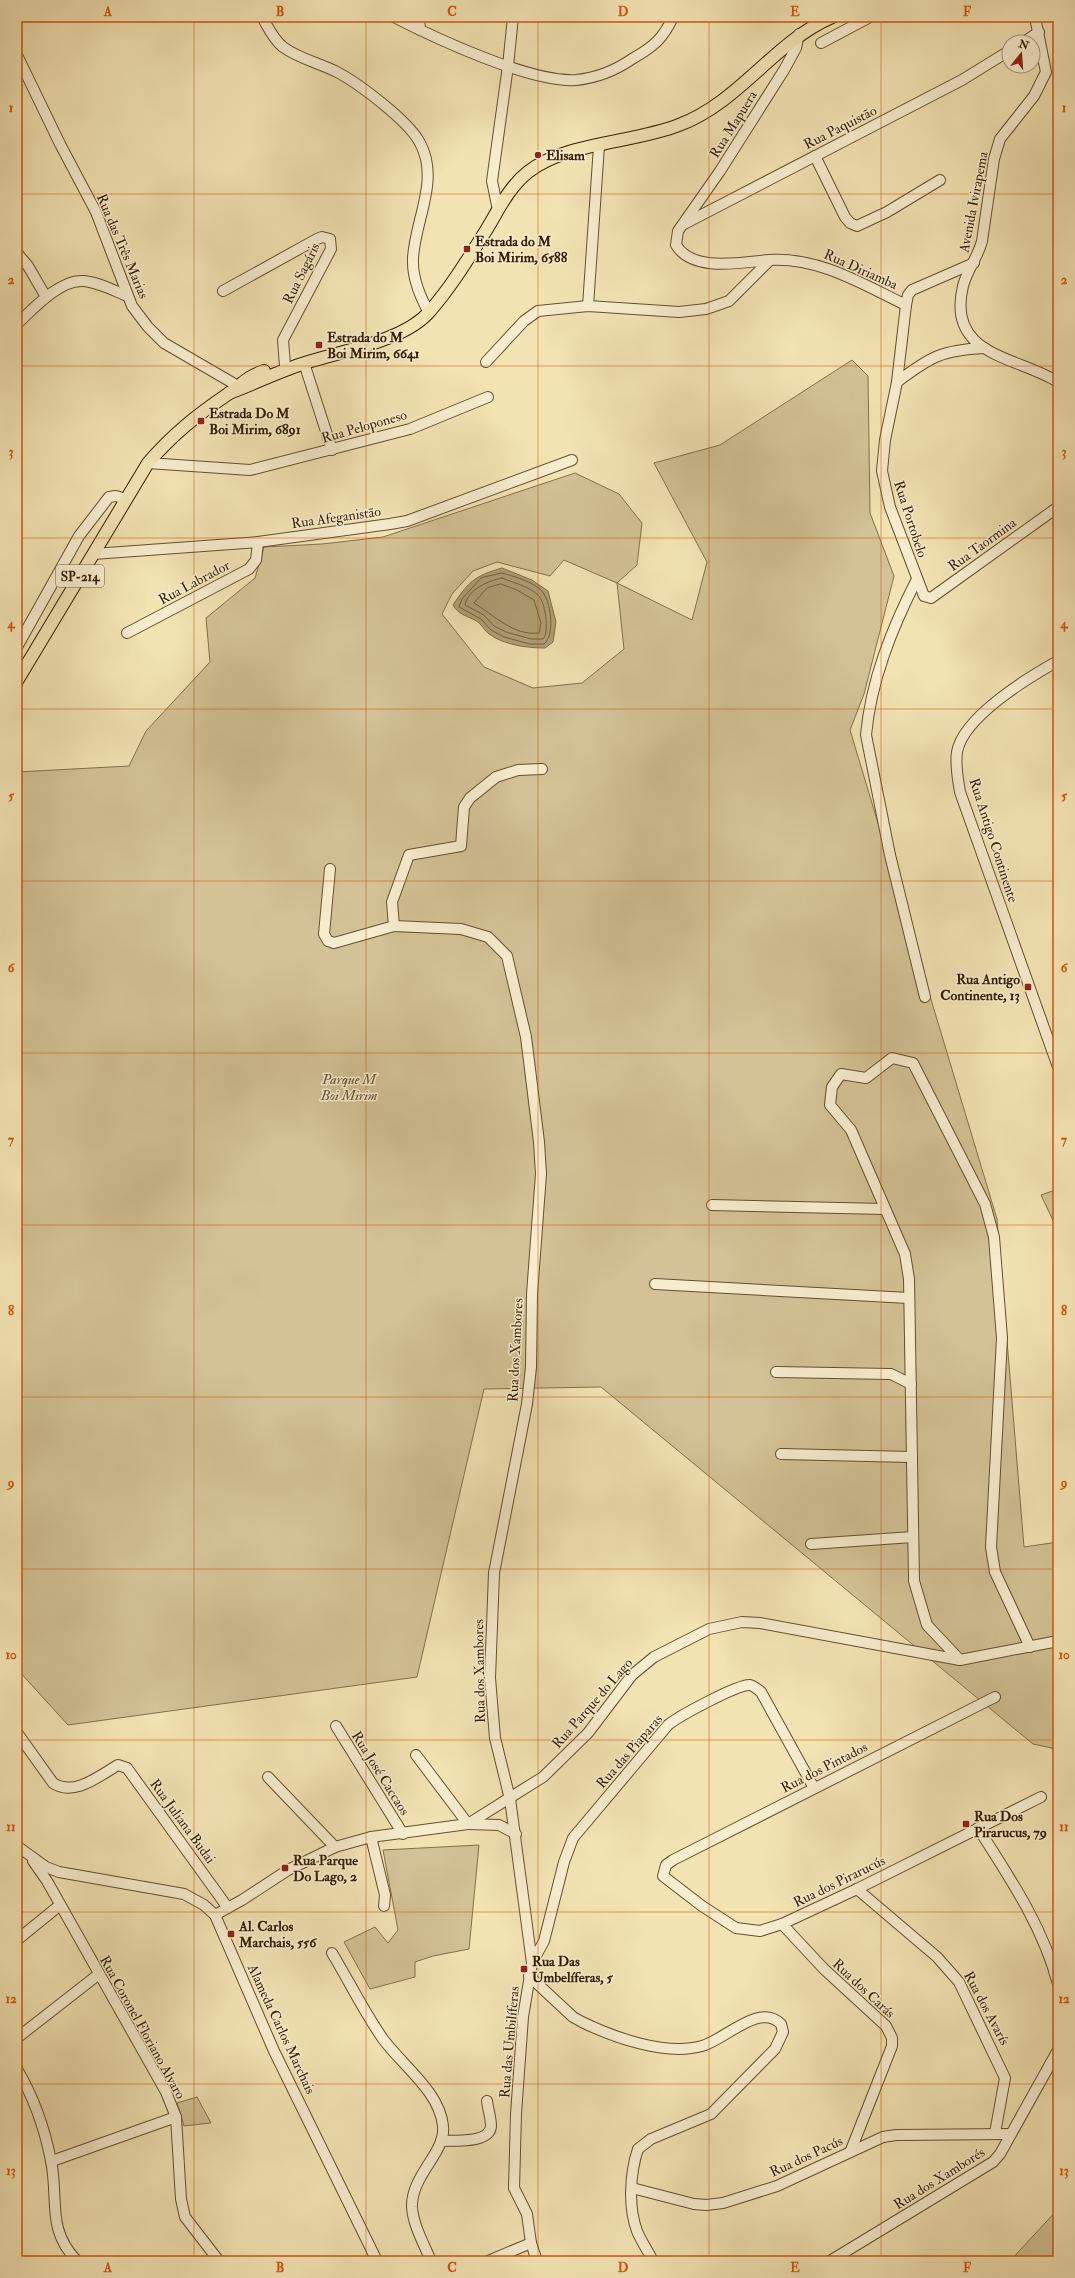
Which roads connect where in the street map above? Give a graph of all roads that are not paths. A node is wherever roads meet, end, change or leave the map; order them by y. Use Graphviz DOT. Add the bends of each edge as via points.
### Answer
graph roads {
  1 [pos="20,17"];
  2 [pos="262,17"];
  3 [pos="394,17"];
  4 [pos="419,17"];
  5 [pos="513,17"];
  6 [pos="674,17"];
  7 [pos="832,17"];
  8 [pos="870,17"];
  9 [pos="1035,17"];
  10 [pos="17,18"];
  11 [pos="420,30"];
  12 [pos="1039,32"];
  13 [pos="799,34"];
  14 [pos="1036,34"];
  15 [pos="821,43"];
  16 [pos="17,55"];
  17 [pos="1001,56"];
  18 [pos="508,66"];
  19 [pos="21,77"];
  20 [pos="599,146"];
  21 [pos="815,156"];
  22 [pos="940,180"];
  23 [pos="498,210"];
  24 [pos="682,225"];
  25 [pos="17,253"];
  26 [pos="770,260"];
  27 [pos="974,263"];
  28 [pos="223,291"];
  29 [pos="127,296"];
  30 [pos="46,297"];
  31 [pos="906,305"];
  32 [pos="588,306"];
  33 [pos="429,313"];
  34 [pos="17,324"];
  35 [pos="984,348"];
  36 [pos="486,362"];
  37 [pos="295,365"];
  38 [pos="897,382"];
  39 [pos="1058,382"];
  40 [pos="233,389"];
  41 [pos="488,397"];
  42 [pos="332,450"];
  43 [pos="572,460"];
  44 [pos="148,463"];
  45 [pos="125,499"];
  46 [pos="1058,507"];
  47 [pos="258,542"];
  48 [pos="93,554"];
  49 [pos="917,579"];
  50 [pos="923,593"];
  51 [pos="126,632"];
  52 [pos="17,647"];
  53 [pos="1058,661"];
  54 [pos="17,681"];
  55 [pos="542,769"];
  56 [pos="330,870"];
  57 [pos="394,926"];
  58 [pos="925,996"];
  59 [pos="1058,1067"];
  60 [pos="712,1205"];
  61 [pos="885,1209"];
  62 [pos="655,1284"];
  63 [pos="909,1298"];
  64 [pos="776,1372"];
  65 [pos="911,1384"];
  66 [pos="781,1454"];
  67 [pos="912,1457"];
  68 [pos="913,1537"];
  69 [pos="811,1544"];
  70 [pos="1058,1641"];
  71 [pos="1030,1647"];
  72 [pos="960,1660"];
  73 [pos="995,1697"];
  74 [pos="336,1726"];
  75 [pos="18,1734"];
  76 [pos="416,1755"];
  77 [pos="268,1777"];
  78 [pos="814,1788"];
  79 [pos="1041,1797"];
  80 [pos="510,1799"];
  81 [pos="468,1824"];
  82 [pos="978,1828"];
  83 [pos="403,1834"];
  84 [pos="516,1834"];
  85 [pos="371,1837"];
  86 [pos="17,1846"];
  87 [pos="335,1847"];
  88 [pos="31,1858"];
  89 [pos="666,1865"];
  90 [pos="857,1889"];
  91 [pos="60,1905"];
  92 [pos="384,1906"];
  93 [pos="228,1908"];
  94 [pos="215,1915"];
  95 [pos="782,1924"];
  96 [pos="17,1940"];
  97 [pos="332,1953"];
  98 [pos="532,1963"];
  99 [pos="99,1974"];
  100 [pos="529,1976"];
  101 [pos="1058,1984"];
  102 [pos="17,2038"];
  103 [pos="1058,2050"];
  104 [pos="17,2069"];
  105 [pos="487,2101"];
  106 [pos="176,2118"];
  107 [pos="995,2133"];
  108 [pos="1010,2134"];
  109 [pos="441,2141"];
  110 [pos="851,2150"];
  111 [pos="52,2161"];
  112 [pos="632,2188"];
  113 [pos="531,2243"];
  114 [pos="836,2259"];
  115 [pos="77,2261"];
  116 [pos="219,2261"];
  117 [pos="377,2261"];
  118 [pos="431,2261"];
  119 [pos="488,2261"];
  120 [pos="537,2261"];
  121 [pos="653,2261"];
  1 -- 10 [label="street"];
  2 -- 33 [label="street" via="272,35 283,47 347,78 401,120 420,142 428,165 428,181 413,260 415,280"];
  3 -- 11 [label="street"];
  4 -- 11 [label="street"];
  5 -- 18 [label="street"];
  6 -- 18 [label="street" via="660,41 625,64 594,76 576,80 560,79"];
  7 -- 13 [label="main road, SP-214"];
  8 -- 15 [label="street"];
  9 -- 12 [label="street, Avenida Ivirapema"];
  11 -- 18 [label="street"];
  12 -- 14 [label="street"];
  12 -- 27 [label="street, Avenida Ivirapema" via="1046,72 1034,96 1000,139 994,159 982,241"];
  13 -- 20 [label="main road, SP-214" via="728,98 708,111 679,126"];
  13 -- 24 [label="street, Rua Mapuera" via="796,48 784,70 720,172"];
  16 -- 19 [label="street, Rua das Três Marias"];
  17 -- 21 [label="street, Rua Paquistão" via="962,80"];
  18 -- 23 [label="street" via="492,181"];
  19 -- 29 [label="street, Rua das Três Marias" via="96,212"];
  20 -- 23 [label="main road, SP-214" via="564,154 528,172 507,194"];
  20 -- 32 [label="street"];
  21 -- 22 [label="street" via="845,217 857,226 887,212"];
  21 -- 24 [label="street, Rua Paquistão"];
  23 -- 33 [label="main road, SP-214"];
  24 -- 26 [label="street, Rua Diriamba" via="678,231 676,245 684,256 691,259 724,264"];
  25 -- 30 [label="street" via="28,266"];
  26 -- 31 [label="street, Rua Diriamba" via="814,263"];
  26 -- 32 [label="street" via="729,301 706,309 679,312"];
  27 -- 31 [label="street, Rua Diriamba" via="912,290"];
  27 -- 35 [label="street, Avenida Ivirapema" via="964,284 962,318 973,340"];
  28 -- 37 [label="street, Rua Sagáris" via="317,239 330,239 331,249 282,340"];
  29 -- 30 [label="street" via="81,281 67,284"];
  29 -- 40 [label="street, Rua das Três Marias" via="142,320 164,343"];
  30 -- 34 [label="street"];
  31 -- 38 [label="street, Rua Portobelo"];
  32 -- 36 [label="street" via="538,311 524,321"];
  33 -- 37 [label="main road, SP-214" via="409,328 369,345"];
  35 -- 38 [label="street" via="940,354"];
  35 -- 39 [label="street"];
  37 -- 40 [label="main road, SP-214"];
  37 -- 42 [label="street"];
  38 -- 49 [label="street, Rua Portobelo" via="885,440 882,471 890,507"];
  40 -- 44 [label="main road, SP-214" via="171,436"];
  41 -- 42 [label="street, Rua Peloponeso" via="410,429"];
  42 -- 44 [label="street, Rua Peloponeso" via="250,470"];
  43 -- 47 [label="street, Rua Afeganistão" via="407,521"];
  44 -- 45 [label="main road, SP-214"];
  45 -- 48 [label="main road, SP-214"];
  45 -- 52 [label="street" via="109,497 95,513"];
  46 -- 50 [label="street, Rua Taormina" via="931,598"];
  47 -- 48 [label="street, Rua Afeganistão"];
  47 -- 51 [label="street, Rua Labrador" via="256,560 249,569"];
  48 -- 54 [label="main road, SP-214"];
  49 -- 50 [label="street, Rua Portobelo"];
  49 -- 58 [label="street" via="896,620 886,648 868,716 866,735 890,854"];
  53 -- 59 [label="street, Rua Antigo Continente" via="1018,684 972,724 957,751 956,765 960,792"];
  55 -- 57 [label="street" via="518,770 496,777 470,798 464,807 461,846 409,855 392,902"];
  56 -- 57 [label="street, Rua dos Xambores" via="324,934 328,941 334,943"];
  57 -- 80 [label="street, Rua dos Xambores" via="461,929 488,937 507,956 526,1037 539,1142 540,1174 532,1294 530,1385 494,1573 490,1678 495,1738"];
  60 -- 61 [label="street"];
  61 -- 63 [label="street" via="905,1254"];
  61 -- 71 [label="street" via="851,1130 830,1105 832,1087 841,1074 866,1078 892,1058 913,1063 985,1204 994,1237 1002,1338 991,1547 995,1572"];
  62 -- 63 [label="street"];
  63 -- 65 [label="street"];
  64 -- 65 [label="street" via="891,1374"];
  65 -- 67 [label="street"];
  66 -- 67 [label="street"];
  67 -- 68 [label="street"];
  68 -- 69 [label="street"];
  68 -- 72 [label="street" via="914,1581 927,1625"];
  70 -- 71 [label="street"];
  71 -- 72 [label="street"];
  72 -- 80 [label="street, Rua Parque do Lago" via="760,1623 742,1622 709,1629 654,1657 640,1668 574,1748 543,1777"];
  73 -- 78 [label="street, Rua dos Pintados"];
  74 -- 83 [label="street, Rua José Caccaos"];
  75 -- 93 [label="street, Rua Juliana Budai" via="53,1783 60,1788 75,1788 118,1765 127,1768"];
  76 -- 81 [label="street"];
  77 -- 87 [label="street"];
  78 -- 89 [label="street, Rua dos Pintados"];
  78 -- 98 [label="street, Rua das Piaparas" via="760,1692 755,1688 743,1686 683,1714 668,1726 573,1838 564,1862 544,1941"];
  79 -- 82 [label="street, Rua dos Pirarucús"];
  80 -- 81 [label="street, Rua Parque do Lago"];
  80 -- 84 [label="street, Rua das Umbilíferas"];
  81 -- 83 [label="street, Rua Parque do Lago"];
  81 -- 84 [label="street, Rua Parque do Lago" via="495,1824"];
  82 -- 90 [label="street, Rua dos Pirarucús"];
  82 -- 101 [label="street" via="1026,1904 1044,1942"];
  83 -- 85 [label="street, Rua Parque do Lago"];
  84 -- 98 [label="street, Rua das Umbilíferas"];
  85 -- 87 [label="street, Rua Parque do Lago"];
  85 -- 92 [label="street" via="385,1896"];
  86 -- 88 [label="street, Alameda Carlos Marchais"];
  87 -- 93 [label="street, Rua Parque do Lago" via="288,1870"];
  88 -- 91 [label="street, Rua Coronel Floriano Alvaro"];
  88 -- 94 [label="street, Alameda Carlos Marchais" via="46,1867 76,1877 184,1894 204,1905"];
  89 -- 95 [label="street, Rua dos Pirarucús" via="663,1876 736,1928 760,1931"];
  90 -- 95 [label="street, Rua dos Pirarucús"];
  90 -- 107 [label="street, Rua dos Avarís" via="937,1957 959,1982 1005,2078"];
  91 -- 96 [label="street"];
  91 -- 99 [label="street, Rua Coronel Floriano Alvaro"];
  93 -- 94 [label="street, Rua Parque do Lago"];
  94 -- 117 [label="street, Alameda Carlos Marchais" via="274,2051"];
  95 -- 110 [label="street, Rua dos Carás" via="824,1969 886,2026 892,2038 884,2071"];
  97 -- 109 [label="street" via="382,2038 427,2089 442,2119 444,2127"];
  98 -- 100 [label="street, Rua das Umbilíferas"];
  99 -- 102 [label="street"];
  99 -- 106 [label="street, Rua Coronel Floriano Alvaro" via="166,2092"];
  100 -- 112 [label="street" via="573,2017 582,2022 668,2050 712,2043 732,2029 758,2018 769,2017 781,2024 783,2032 775,2049 711,2114 651,2139 638,2149"];
  100 -- 113 [label="street, Rua das Umbilíferas" via="523,2017 516,2114 514,2188 527,2214"];
  103 -- 108 [label="street, Rua dos Xamborés"];
  104 -- 111 [label="street" via="34,2104"];
  105 -- 109 [label="street" via="491,2127 488,2134 481,2139"];
  106 -- 111 [label="street"];
  106 -- 116 [label="street, Rua Coronel Floriano Alvaro" via="181,2199 185,2217"];
  107 -- 108 [label="street, Rua dos Pacús"];
  107 -- 110 [label="street, Rua dos Pacús" via="896,2135 876,2139"];
  108 -- 114 [label="street, Rua dos Xamborés" via="1000,2154 986,2167"];
  109 -- 118 [label="street" via="420,2176 412,2205 413,2215"];
  110 -- 112 [label="street, Rua dos Pacús" via="778,2186 723,2203 694,2204"];
  111 -- 115 [label="street" via="57,2229 67,2250"];
  112 -- 121 [label="street" via="633,2216"];
  113 -- 119 [label="street"];
  113 -- 120 [label="street, Rua das Umbilíferas"];
}
